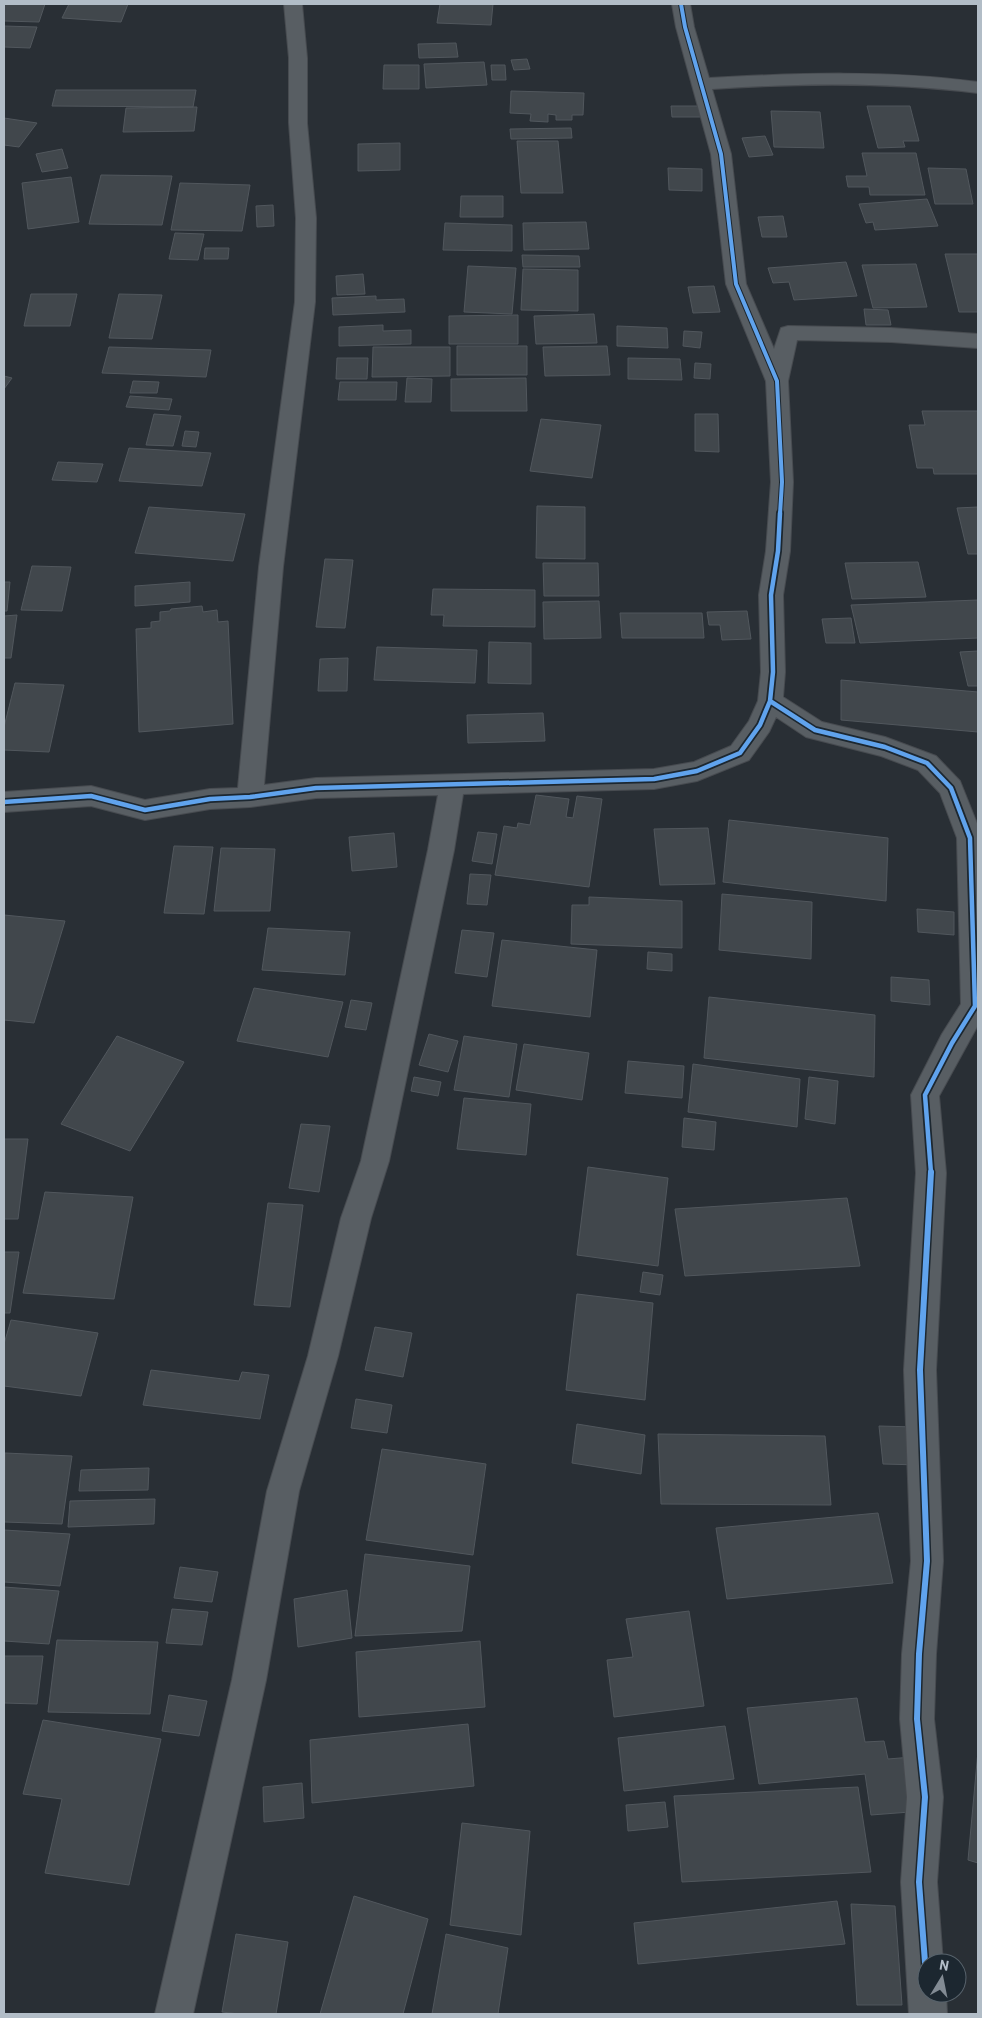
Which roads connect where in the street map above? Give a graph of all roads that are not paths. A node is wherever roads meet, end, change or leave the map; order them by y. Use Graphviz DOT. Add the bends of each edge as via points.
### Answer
graph roads {
  1 [pos="292,4"];
  2 [pos="681,4"];
  3 [pos="701,84"];
  4 [pos="978,87"];
  5 [pos="978,341"];
  6 [pos="776,381"];
  7 [pos="770,701"];
  8 [pos="452,784"];
  9 [pos="250,797"];
  10 [pos="4,802"];
  11 [pos="924,1953"];
  12 [pos="174,2014"];
  1 -- 9 [label="street" via="306,218 305,302 272,558"];
  2 -- 3 [label="street"];
  3 -- 4 [label="street" via="869,78"];
  3 -- 6 [label="street" via="721,154 736,284"];
  5 -- 6 [label="street" via="788,333"];
  6 -- 7 [label="street" via="782,482 778,551 771,595 773,672"];
  7 -- 8 [label="street" via="760,725 740,753 697,771 654,779"];
  7 -- 11 [label="street" via="815,730 885,747 927,763 951,788 970,838 975,1006 925,1095 931,1173 920,1370 927,1560 917,1719 925,1797 919,1882"];
  8 -- 9 [label="street" via="316,788"];
  8 -- 12 [label="street" via="375,1160 356,1218 323,1356 283,1491 249,1680"];
  9 -- 10 [label="street" via="210,799 145,810 91,796"];
}
